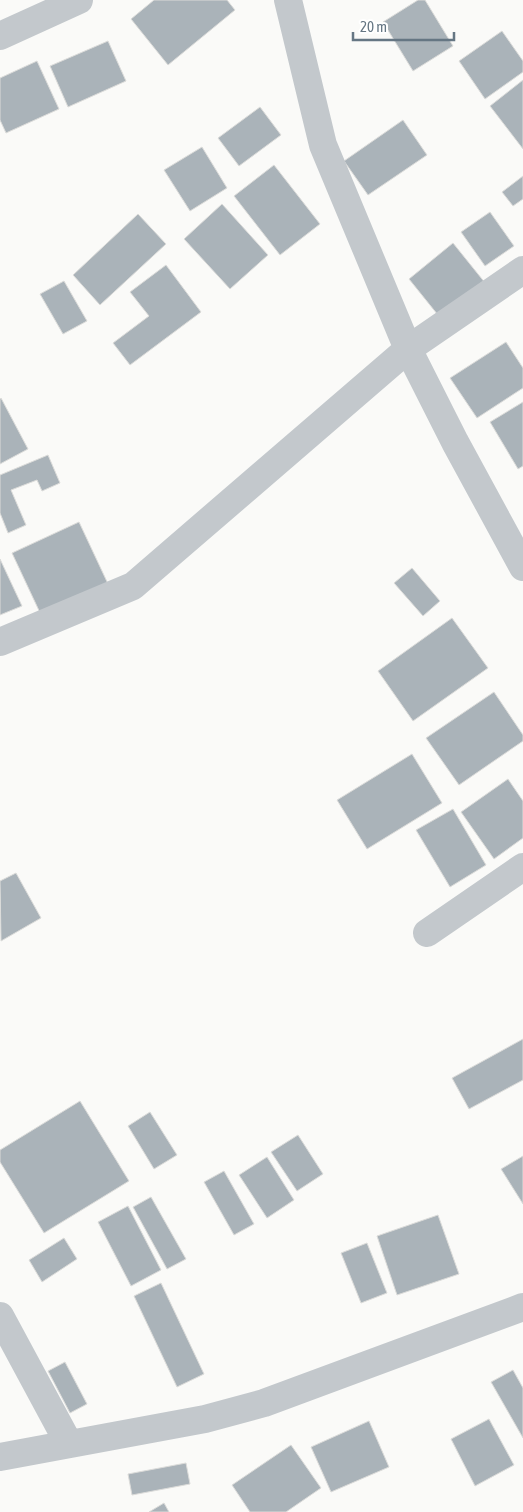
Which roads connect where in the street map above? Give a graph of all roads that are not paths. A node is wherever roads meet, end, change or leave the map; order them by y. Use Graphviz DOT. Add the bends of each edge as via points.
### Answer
graph roads {
  1 [pos="79,0"];
  2 [pos="288,0"];
  3 [pos="0,36"];
  4 [pos="523,270"];
  5 [pos="408,349"];
  6 [pos="523,567"];
  7 [pos="0,642"];
  8 [pos="523,867"];
  9 [pos="426,932"];
  10 [pos="521,1312"];
  11 [pos="0,1316"];
  12 [pos="69,1444"];
  13 [pos="0,1457"];
  1 -- 3 [label="street"];
  2 -- 5 [label="street" via="323,145"];
  4 -- 5 [label="street"];
  5 -- 6 [label="street"];
  5 -- 7 [label="street" via="133,586"];
  8 -- 9 [label="street"];
  10 -- 12 [label="street" via="264,1403 205,1419"];
  11 -- 12 [label="street"];
  12 -- 13 [label="street"];
}
